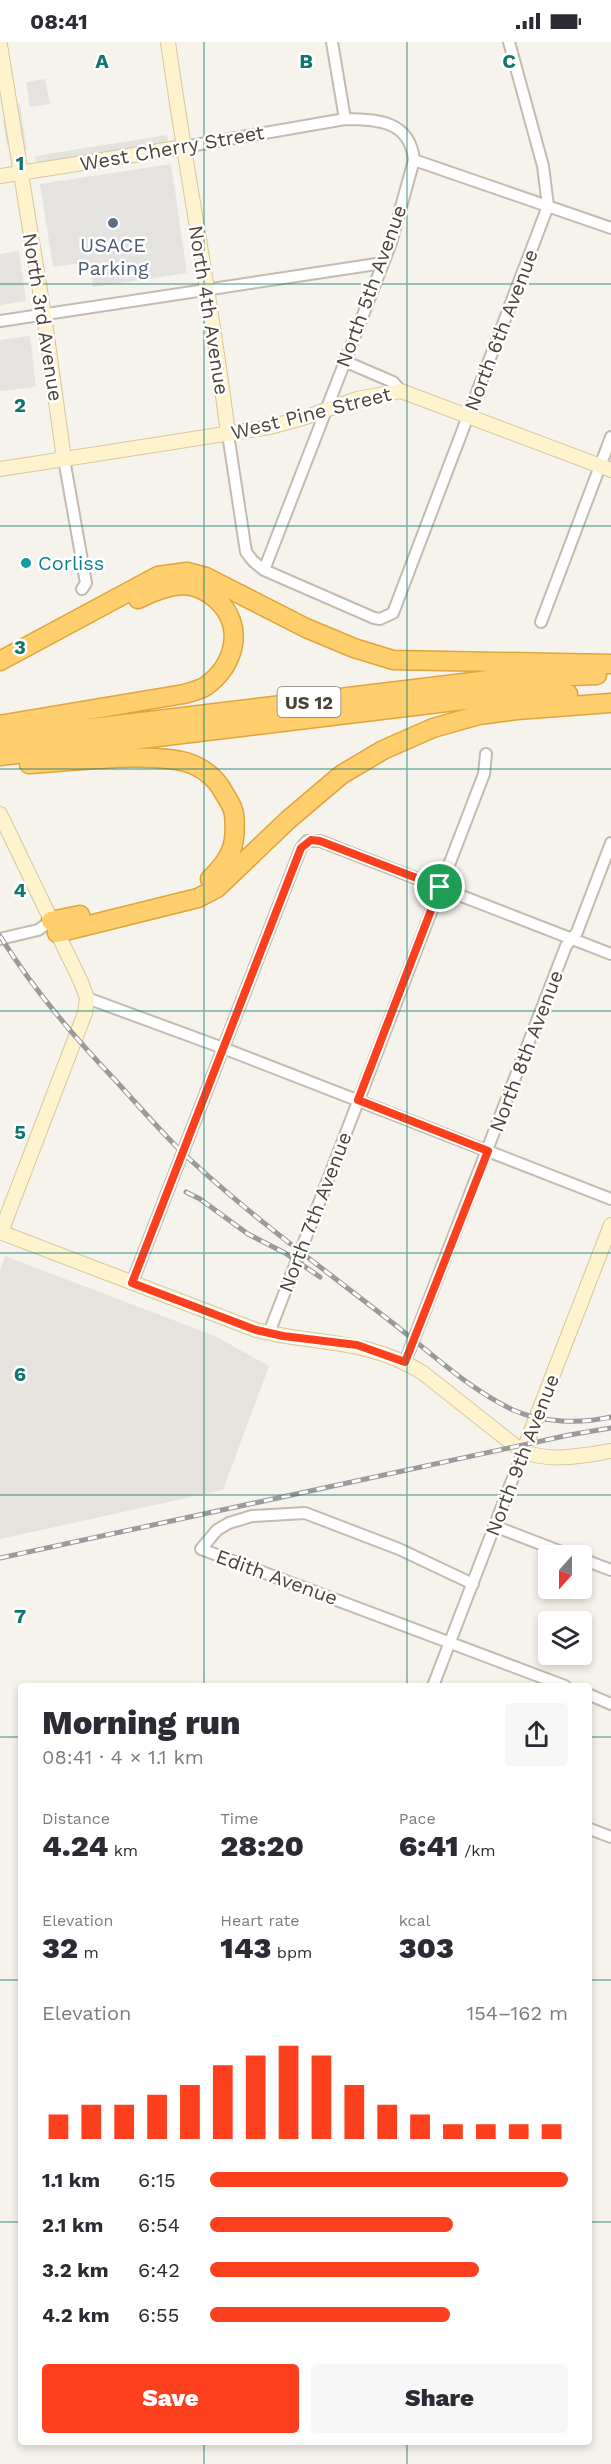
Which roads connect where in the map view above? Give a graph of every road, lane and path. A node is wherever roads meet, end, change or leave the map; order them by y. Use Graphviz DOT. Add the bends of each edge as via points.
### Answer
graph roads {
  1 [pos="168,42"];
  2 [pos="332,42"];
  3 [pos="509,42"];
  4 [pos="0,45"];
  5 [pos="345,119"];
  6 [pos="184,147"];
  7 [pos="414,160"];
  8 [pos="20,173"];
  9 [pos="0,176"];
  10 [pos="548,206"];
  11 [pos="611,228"];
  12 [pos="383,263"];
  13 [pos="207,290"];
  14 [pos="44,315"];
  15 [pos="0,321"];
  16 [pos="345,361"];
  17 [pos="401,391"];
  18 [pos="325,410"];
  19 [pos="469,415"];
  20 [pos="228,434"];
  21 [pos="611,437"];
  22 [pos="64,459"];
  23 [pos="605,468"];
  24 [pos="0,469"];
  25 [pos="264,570"];
  26 [pos="82,589"];
  27 [pos="540,622"];
  28 [pos="0,661"];
  29 [pos="611,664"];
  30 [pos="0,675"];
  31 [pos="611,675"];
  32 [pos="611,694"];
  33 [pos="611,703"];
  34 [pos="3,731"];
  35 [pos="486,754"];
  36 [pos="12,758"];
  37 [pos="0,765"];
  38 [pos="0,814"];
  39 [pos="611,843"];
  40 [pos="440,887"];
  41 [pos="49,928"];
  42 [pos="0,939"];
  43 [pos="572,939"];
  44 [pos="611,954"];
  45 [pos="87,998"];
  46 [pos="223,1048"];
  47 [pos="358,1100"];
  48 [pos="488,1151"];
  49 [pos="611,1199"];
  50 [pos="611,1225"];
  51 [pos="0,1233"];
  52 [pos="132,1283"];
  53 [pos="269,1333"];
  54 [pos="405,1362"];
  55 [pos="611,1451"];
  56 [pos="522,1452"];
  57 [pos="494,1526"];
  58 [pos="543,1545"];
  59 [pos="592,1563"];
  60 [pos="611,1570"];
  61 [pos="473,1584"];
  62 [pos="450,1641"];
  63 [pos="434,1683"];
  64 [pos="557,1683"];
  65 [pos="592,1696"];
  66 [pos="611,1704"];
  67 [pos="592,1830"];
  68 [pos="611,1837"];
  1 -- 6 [label="street, North 4th Avenue"];
  2 -- 5 [label="street"];
  3 -- 10 [label="street, North 6th Avenue" via="543,166"];
  4 -- 8 [label="street, North 3rd Avenue"];
  5 -- 6 [label="street, West Cherry Street"];
  5 -- 7 [label="street" via="369,119 395,127 410,140"];
  6 -- 8 [label="street, West Cherry Street"];
  6 -- 13 [label="street, North 4th Avenue"];
  7 -- 10 [label="street"];
  7 -- 12 [label="street, North 5th Avenue"];
  8 -- 9 [label="street, West Cherry Street"];
  8 -- 14 [label="street, North 3rd Avenue"];
  10 -- 11 [label="street"];
  10 -- 19 [label="street, North 6th Avenue"];
  12 -- 13 [label="street"];
  12 -- 16 [label="street, North 5th Avenue"];
  13 -- 14 [label="street"];
  13 -- 20 [label="street, North 4th Avenue"];
  14 -- 15 [label="street"];
  14 -- 22 [label="street, North 3rd Avenue"];
  16 -- 17 [label="street" via="393,382"];
  16 -- 18 [label="street, North 5th Avenue"];
  17 -- 18 [label="street, West Pine Street" via="373,394"];
  17 -- 19 [label="street, West Pine Street"];
  18 -- 20 [label="street, West Pine Street" via="279,425"];
  18 -- 25 [label="street, North 5th Avenue"];
  19 -- 23 [label="street, West Pine Street"];
  19 -- 25 [label="street, North 6th Avenue" via="393,613 374,618"];
  20 -- 22 [label="street, West Pine Street"];
  20 -- 25 [label="street, North 4th Avenue" via="246,552"];
  21 -- 23 [label="street"];
  22 -- 24 [label="street, West Pine Street"];
  22 -- 26 [label="street, North 3rd Avenue" via="86,583"];
  23 -- 27 [label="street"];
  28 -- 29 [label="highway" via="158,576 187,572 206,577 306,628 393,660"];
  30 -- 34 [label="highway" via="153,591 183,585 206,590 226,608 234,626 233,652 205,687"];
  31 -- 34 [label="highway, US 12" via="497,679"];
  32 -- 36 [label="highway, US 12" via="497,696"];
  33 -- 41 [label="highway" via="479,715 433,728 383,750 341,775 217,888 198,898"];
  35 -- 40 [label="street, North 7th Avenue" via="487,766"];
  36 -- 37 [label="highway"];
  36 -- 41 [label="highway" via="173,759 211,775 233,809 233,847 224,865 209,880 188,891"];
  38 -- 41 [label="street"];
  39 -- 43 [label="street, North 8th Avenue"];
  40 -- 43 [label="street"];
  40 -- 46 [label="street" via="320,841 307,841"];
  40 -- 47 [label="street, North 7th Avenue"];
  41 -- 42 [label="street"];
  41 -- 45 [label="street"];
  43 -- 44 [label="street"];
  43 -- 48 [label="street, North 8th Avenue"];
  45 -- 46 [label="street"];
  45 -- 51 [label="street" via="85,1013"];
  46 -- 47 [label="street"];
  46 -- 52 [label="street"];
  47 -- 48 [label="street"];
  47 -- 53 [label="street, North 7th Avenue"];
  48 -- 49 [label="street"];
  48 -- 54 [label="street, North 8th Avenue"];
  50 -- 56 [label="street, North 9th Avenue"];
  51 -- 52 [label="street"];
  52 -- 53 [label="street"];
  53 -- 54 [label="street" via="357,1345"];
  54 -- 56 [label="street"];
  55 -- 56 [label="street" via="565,1459"];
  56 -- 57 [label="street, North 9th Avenue"];
  57 -- 58 [label="street"];
  57 -- 61 [label="street, North 9th Avenue"];
  59 -- 60 [label="street"];
  61 -- 62 [label="street, North 9th Avenue"];
  61 -- 62 [label="street, Edith Avenue" via="399,1549 305,1513 252,1516 229,1522 201,1549"];
  62 -- 63 [label="street, North 9th Avenue"];
  62 -- 64 [label="street, Edith Avenue"];
  65 -- 66 [label="street"];
  67 -- 68 [label="street"];
}
